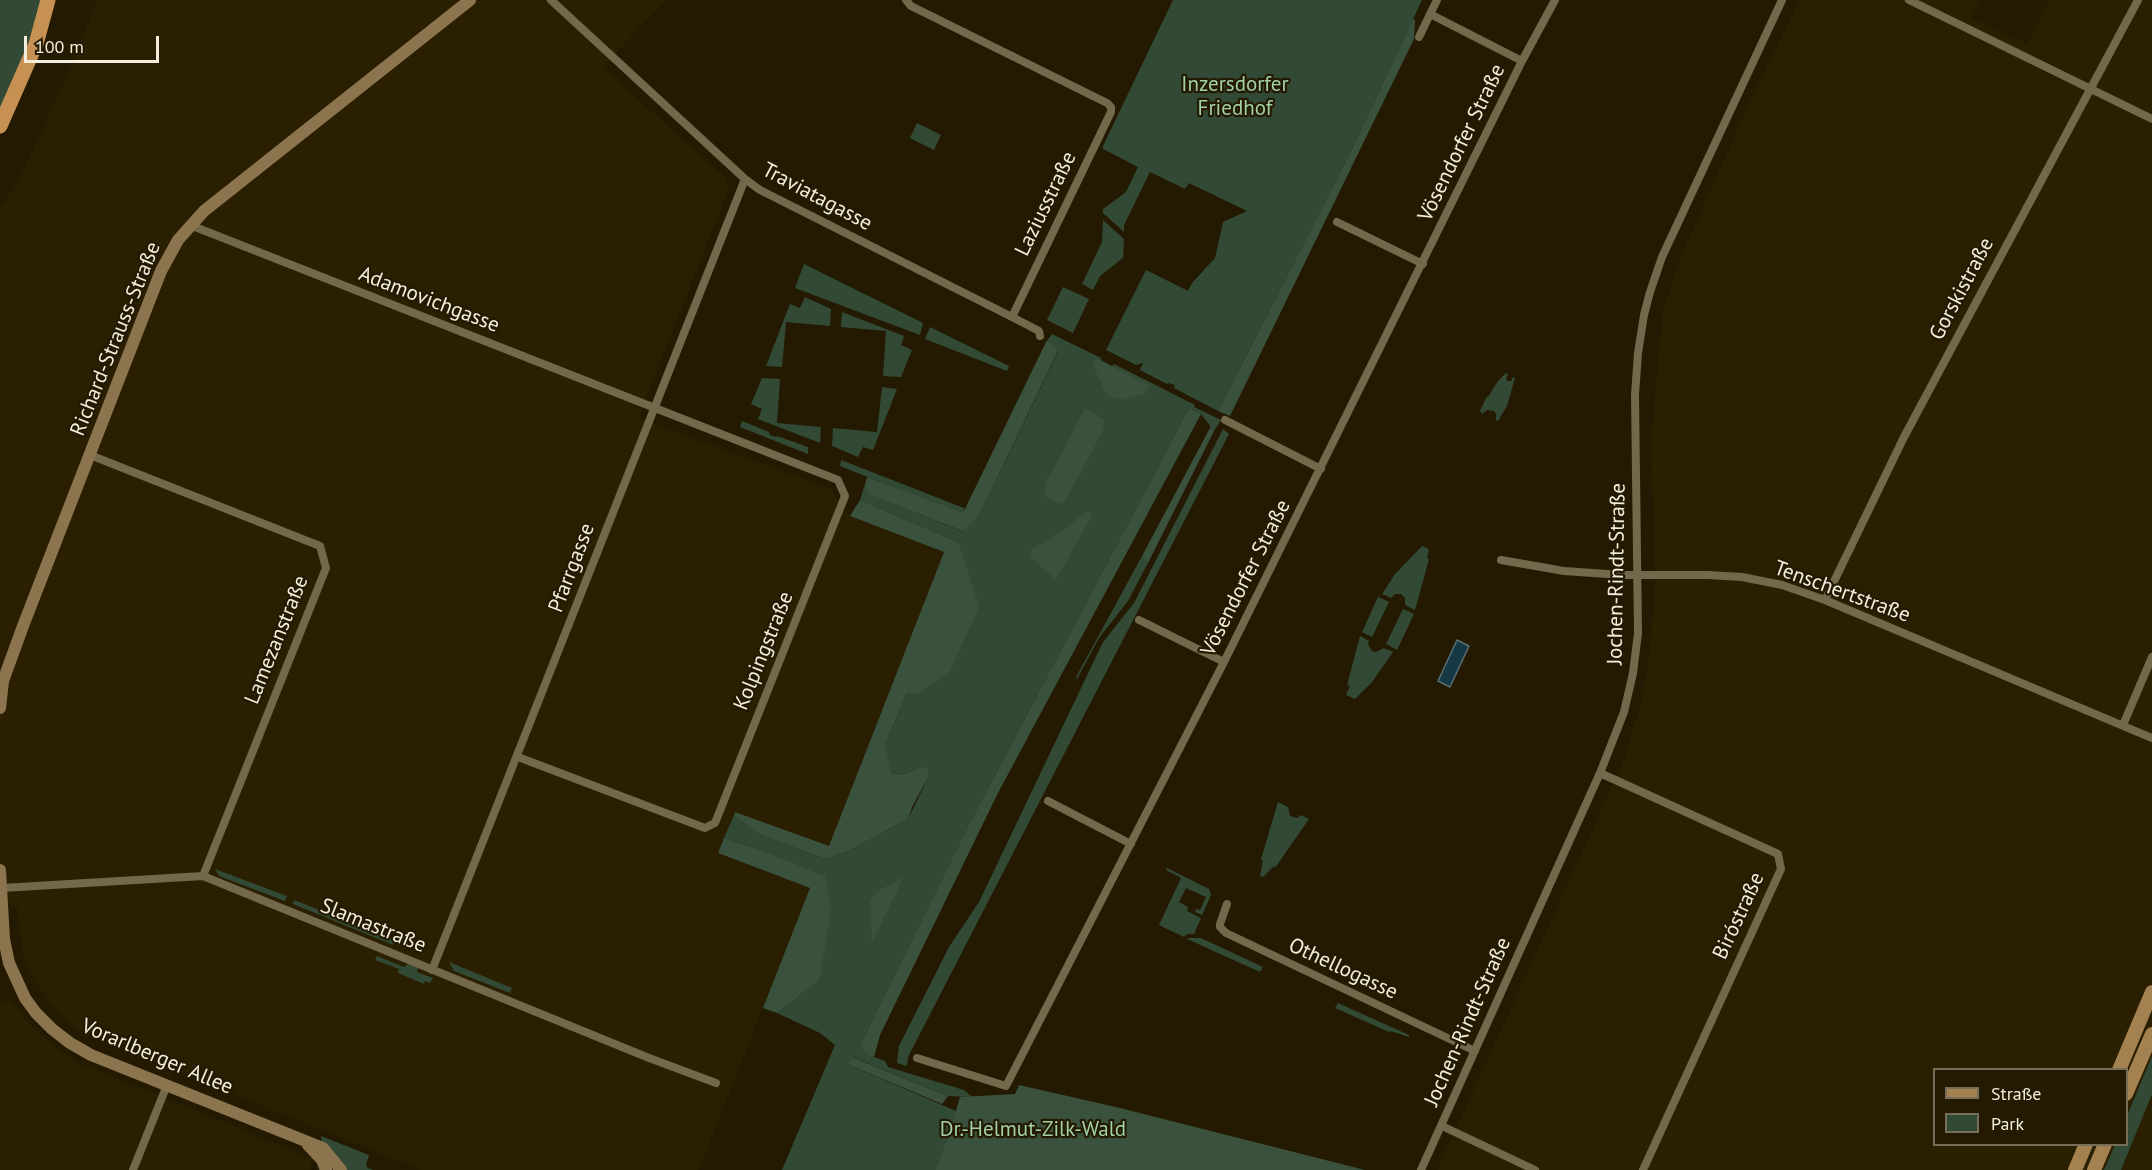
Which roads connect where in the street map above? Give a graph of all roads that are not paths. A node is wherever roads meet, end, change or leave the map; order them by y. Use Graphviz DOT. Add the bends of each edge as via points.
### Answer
graph roads {
  1 [pos="48,0"];
  2 [pos="470,0"];
  3 [pos="551,0"];
  4 [pos="906,0"];
  5 [pos="1437,0"];
  6 [pos="1554,0"];
  7 [pos="1782,0"];
  8 [pos="1909,0"];
  9 [pos="2138,0"];
  10 [pos="1430,14"];
  11 [pos="1419,37"];
  12 [pos="1522,61"];
  13 [pos="2091,89"];
  14 [pos="2152,119"];
  15 [pos="0,126"];
  16 [pos="746,179"];
  17 [pos="1337,222"];
  18 [pos="190,225"];
  19 [pos="1423,264"];
  20 [pos="1012,317"];
  21 [pos="1040,336"];
  22 [pos="654,408"];
  23 [pos="1226,420"];
  24 [pos="90,455"];
  25 [pos="1321,469"];
  26 [pos="1501,560"];
  27 [pos="1639,574"];
  28 [pos="1826,600"];
  29 [pos="1139,620"];
  30 [pos="2152,657"];
  31 [pos="1224,662"];
  32 [pos="0,708"];
  33 [pos="2123,725"];
  34 [pos="2152,738"];
  35 [pos="518,757"];
  36 [pos="1600,773"];
  37 [pos="1048,801"];
  38 [pos="1131,844"];
  39 [pos="0,870"];
  40 [pos="203,876"];
  41 [pos="2,888"];
  42 [pos="1227,904"];
  43 [pos="432,970"];
  44 [pos="2152,992"];
  45 [pos="2152,1034"];
  46 [pos="1475,1051"];
  47 [pos="917,1058"];
  48 [pos="2120,1068"];
  49 [pos="716,1083"];
  50 [pos="167,1085"];
  51 [pos="2128,1092"];
  52 [pos="1442,1126"];
  53 [pos="303,1140"];
  54 [pos="2085,1146"];
  55 [pos="2104,1146"];
  56 [pos="133,1170"];
  57 [pos="326,1170"];
  58 [pos="341,1170"];
  59 [pos="1421,1170"];
  60 [pos="1535,1170"];
  61 [pos="1643,1170"];
  62 [pos="2075,1170"];
  63 [pos="2094,1170"];
  1 -- 15 [label="highway" via="36,44"];
  2 -- 18 [label="main road, Richard-Strauss-Straße"];
  3 -- 16 [label="street, Traviatagasse"];
  4 -- 20 [label="street, Laziusstraße" via="911,6 1111,107"];
  5 -- 10 [label="street"];
  6 -- 12 [label="street, Vösendorfer Straße"];
  7 -- 27 [label="street, Jochen-Rindt-Straße" via="1662,257 1650,292 1636,375"];
  8 -- 13 [label="street"];
  9 -- 13 [label="street, Gorskistraße"];
  10 -- 11 [label="street"];
  10 -- 12 [label="street"];
  12 -- 19 [label="street, Vösendorfer Straße"];
  13 -- 14 [label="street"];
  13 -- 28 [label="street, Gorskistraße" via="1909,428"];
  16 -- 20 [label="street, Traviatagasse" via="760,190"];
  16 -- 22 [label="street, Pfarrgasse"];
  17 -- 19 [label="street"];
  18 -- 22 [label="street, Adamovichgasse"];
  18 -- 24 [label="main road, Richard-Strauss-Straße" via="161,271"];
  19 -- 25 [label="street, Vösendorfer Straße"];
  20 -- 21 [label="street, Traviatagasse" via="1039,331"];
  22 -- 35 [label="street, Pfarrgasse"];
  22 -- 35 [label="street, Kolpingstraße" via="838,480 845,496 715,823 705,828"];
  23 -- 25 [label="street"];
  24 -- 32 [label="main road, Richard-Strauss-Straße" via="3,681"];
  24 -- 40 [label="street, Lamezanstraße" via="320,546 326,568"];
  25 -- 31 [label="street, Vösendorfer Straße"];
  26 -- 27 [label="street, Tenschertstraße" via="1564,571"];
  27 -- 28 [label="street, Tenschertstraße" via="1742,577"];
  27 -- 36 [label="street, Jochen-Rindt-Straße" via="1633,673 1624,712"];
  28 -- 33 [label="street, Tenschertstraße"];
  29 -- 31 [label="street"];
  30 -- 33 [label="street"];
  31 -- 38 [label="street, Vösendorfer Straße"];
  33 -- 34 [label="street, Tenschertstraße"];
  35 -- 43 [label="street, Pfarrgasse"];
  36 -- 46 [label="street, Jochen-Rindt-Straße"];
  36 -- 61 [label="street, Biróstraße" via="1778,854 1781,869"];
  37 -- 38 [label="street"];
  38 -- 47 [label="street, Vösendorfer Straße" via="1006,1086"];
  39 -- 41 [label="main road"];
  40 -- 41 [label="street, Slamastraße"];
  40 -- 43 [label="street, Slamastraße"];
  41 -- 50 [label="main road, Vorarlberger Allee" via="9,963 36,1013 70,1043 91,1055"];
  42 -- 46 [label="street, Othellogasse" via="1220,924 1226,933"];
  43 -- 49 [label="street, Slamastraße"];
  44 -- 48 [label="main road"];
  45 -- 51 [label="main road"];
  46 -- 52 [label="street, Jochen-Rindt-Straße"];
  50 -- 53 [label="main road, Vorarlberger Allee"];
  50 -- 56 [label="street"];
  52 -- 59 [label="street, Jochen-Rindt-Straße"];
  52 -- 60 [label="street"];
  53 -- 57 [label="main road, Vorarlberger Allee"];
  53 -- 58 [label="main road, Vorarlberger Allee" via="323,1149"];
  54 -- 62 [label="main road"];
  55 -- 63 [label="main road"];
}
